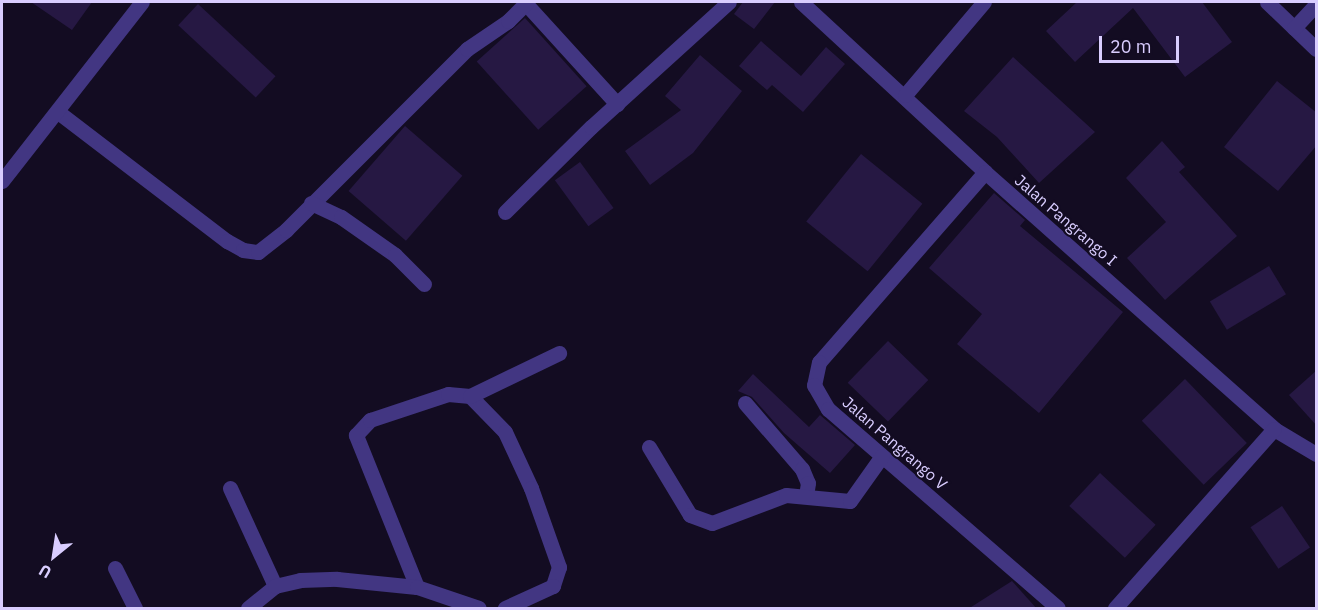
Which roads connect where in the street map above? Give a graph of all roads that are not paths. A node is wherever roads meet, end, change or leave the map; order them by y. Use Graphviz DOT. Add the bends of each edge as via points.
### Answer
graph roads {
  1 [pos="142,2"];
  2 [pos="729,2"];
  3 [pos="801,2"];
  4 [pos="984,2"];
  5 [pos="1267,2"];
  6 [pos="527,3"];
  7 [pos="1317,4"];
  8 [pos="1294,28"];
  9 [pos="1317,49"];
  10 [pos="905,95"];
  11 [pos="617,104"];
  12 [pos="58,112"];
  13 [pos="985,172"];
  14 [pos="2,182"];
  15 [pos="311,203"];
  16 [pos="505,212"];
  17 [pos="424,284"];
  18 [pos="560,353"];
  19 [pos="470,396"];
  20 [pos="745,404"];
  21 [pos="1274,429"];
  22 [pos="649,447"];
  23 [pos="1317,454"];
  24 [pos="882,456"];
  25 [pos="230,488"];
  26 [pos="806,495"];
  27 [pos="115,568"];
  28 [pos="275,586"];
  29 [pos="417,587"];
  30 [pos="135,609"];
  31 [pos="248,609"];
  32 [pos="479,609"];
  33 [pos="505,609"];
  34 [pos="1058,609"];
  35 [pos="1115,609"];
  1 -- 12 [label="street"];
  2 -- 11 [label="street"];
  3 -- 10 [label="street, Jalan Pangrango I"];
  4 -- 10 [label="street"];
  5 -- 8 [label="street"];
  6 -- 11 [label="street"];
  6 -- 15 [label="street" via="467,49"];
  7 -- 8 [label="street"];
  8 -- 9 [label="street"];
  10 -- 13 [label="street, Jalan Pangrango I"];
  11 -- 16 [label="street"];
  12 -- 14 [label="street"];
  12 -- 15 [label="street" via="243,250 258,252"];
  13 -- 21 [label="street, Jalan Pangrango I"];
  13 -- 24 [label="street, Jalan Pangrango V" via="819,362 814,385 828,409"];
  15 -- 17 [label="street" via="341,217 395,255"];
  18 -- 19 [label="street"];
  19 -- 29 [label="street" via="448,394 426,400 370,420 356,435"];
  19 -- 33 [label="street" via="506,432 559,567 553,586"];
  20 -- 26 [label="street" via="802,469 808,483"];
  21 -- 23 [label="street, Jalan Pangrango I"];
  21 -- 35 [label="street"];
  22 -- 26 [label="street" via="690,515 702,522 727,520 786,495"];
  24 -- 26 [label="street" via="850,501"];
  24 -- 34 [label="street, Jalan Pangrango V"];
  25 -- 28 [label="street"];
  27 -- 30 [label="street"];
  28 -- 29 [label="street" via="300,580 337,579"];
  28 -- 31 [label="street"];
  29 -- 32 [label="street"];
}
